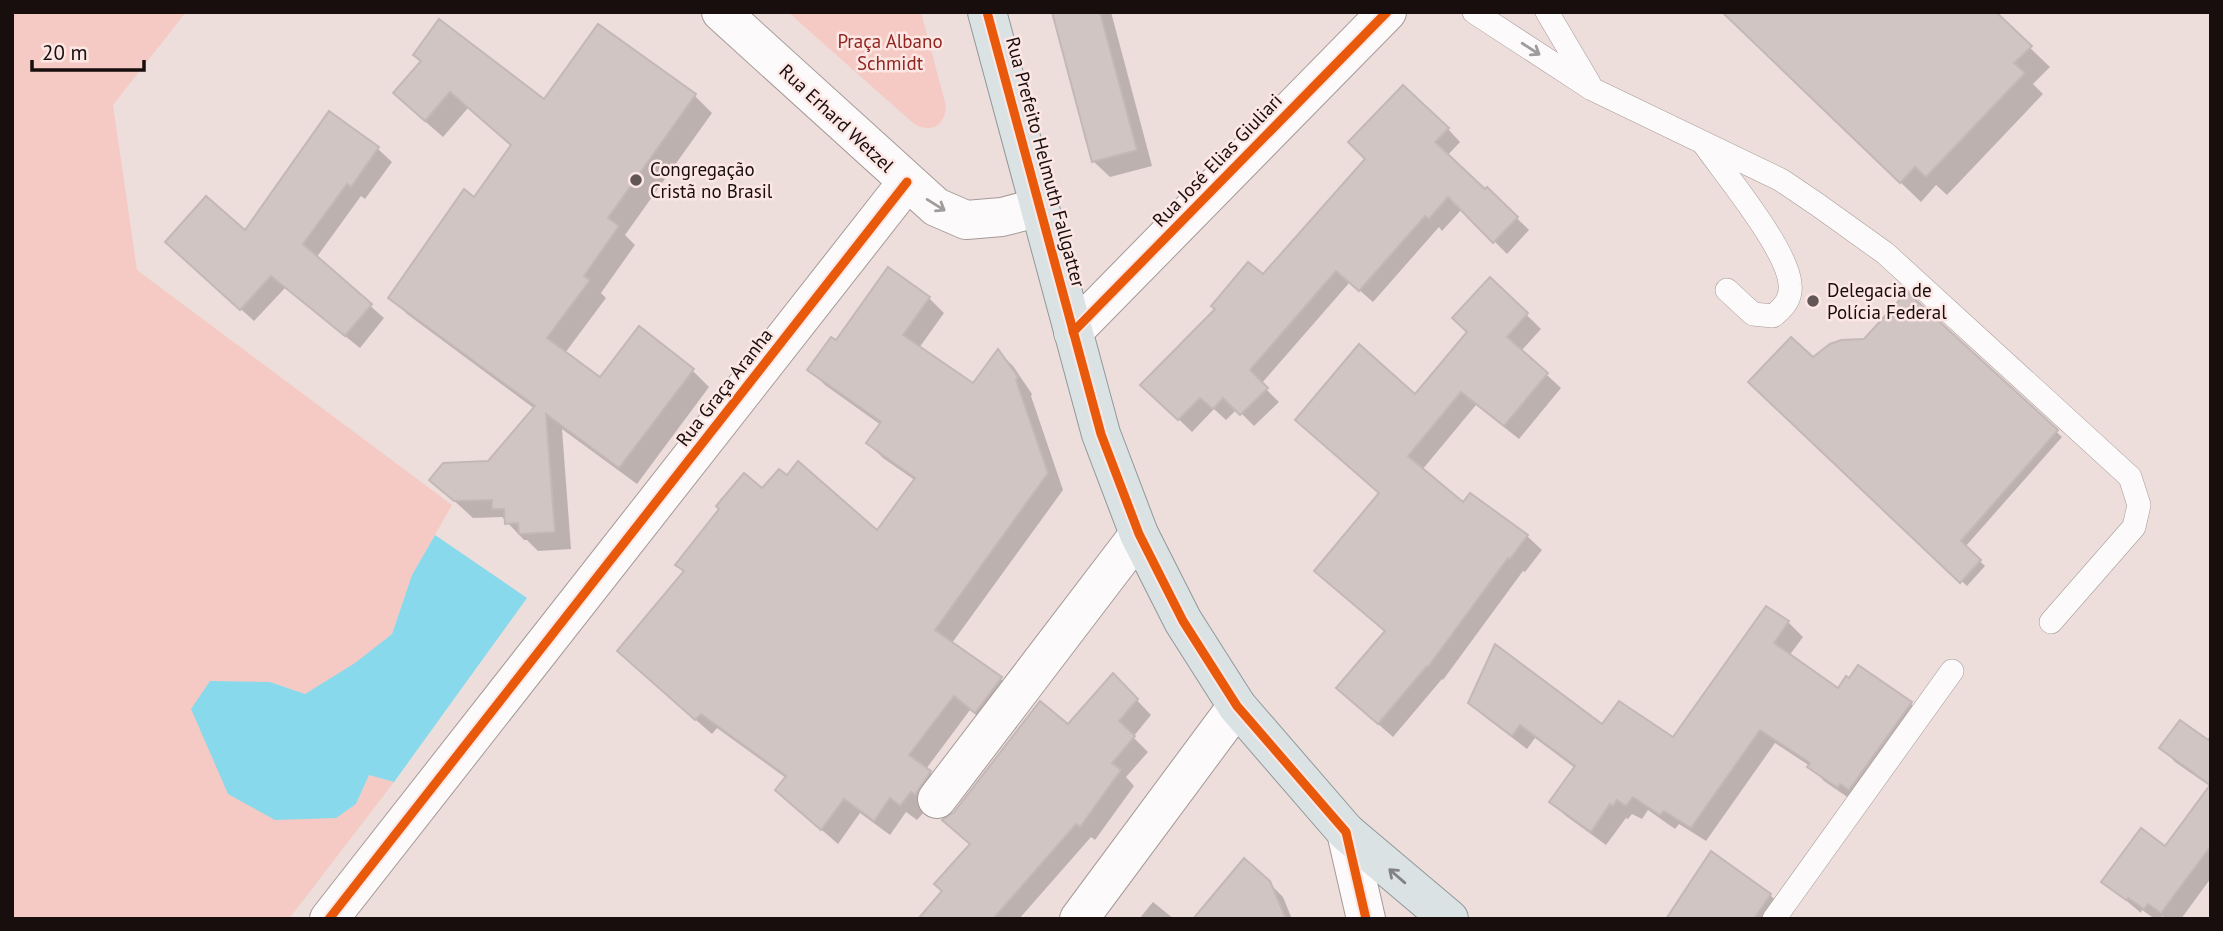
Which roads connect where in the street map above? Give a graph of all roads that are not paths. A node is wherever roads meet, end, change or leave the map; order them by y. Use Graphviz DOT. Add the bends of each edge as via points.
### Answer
graph roads {
  1 [pos="721,12"];
  2 [pos="987,12"];
  3 [pos="1387,12"];
  4 [pos="1474,12"];
  5 [pos="1547,12"];
  6 [pos="1592,89"];
  7 [pos="1702,142"];
  8 [pos="907,182"];
  9 [pos="1040,207"];
  10 [pos="1727,290"];
  11 [pos="1073,332"];
  12 [pos="1139,534"];
  13 [pos="2051,622"];
  14 [pos="1952,671"];
  15 [pos="1237,706"];
  16 [pos="937,799"];
  17 [pos="1346,832"];
  18 [pos="329,919"];
  19 [pos="1079,919"];
  20 [pos="1366,919"];
  21 [pos="1450,919"];
  22 [pos="1774,919"];
  1 -- 8 [label="street, Rua Erhard Wetzel"];
  2 -- 9 [label="main road, Rua Prefeito Helmuth Fallgatter"];
  3 -- 11 [label="street, Rua José Elias Giuliari"];
  4 -- 6 [label="lane, one-way"];
  5 -- 6 [label="lane"];
  6 -- 7 [label="lane"];
  7 -- 10 [label="lane" via="1763,226 1790,285 1787,304 1773,316 1753,314"];
  7 -- 13 [label="lane" via="1781,180 1885,253 2130,477 2139,505 2134,527"];
  8 -- 9 [label="street, Rua Erhard Wetzel, one-way" via="936,207 966,220"];
  8 -- 18 [label="street, Rua Graça Aranha"];
  9 -- 11 [label="main road, Rua Prefeito Helmuth Fallgatter"];
  11 -- 12 [label="main road, Rua Prefeito Helmuth Fallgatter" via="1101,434"];
  12 -- 15 [label="main road, Rua Prefeito Helmuth Fallgatter" via="1183,621"];
  12 -- 16 [label="street"];
  14 -- 22 [label="lane"];
  15 -- 17 [label="main road, Rua Prefeito Helmuth Fallgatter"];
  15 -- 19 [label="street"];
  17 -- 20 [label="street"];
  21 -- 17 [label="main road, Rua Prefeito Helmuth Fallgatter, one-way"];
}
